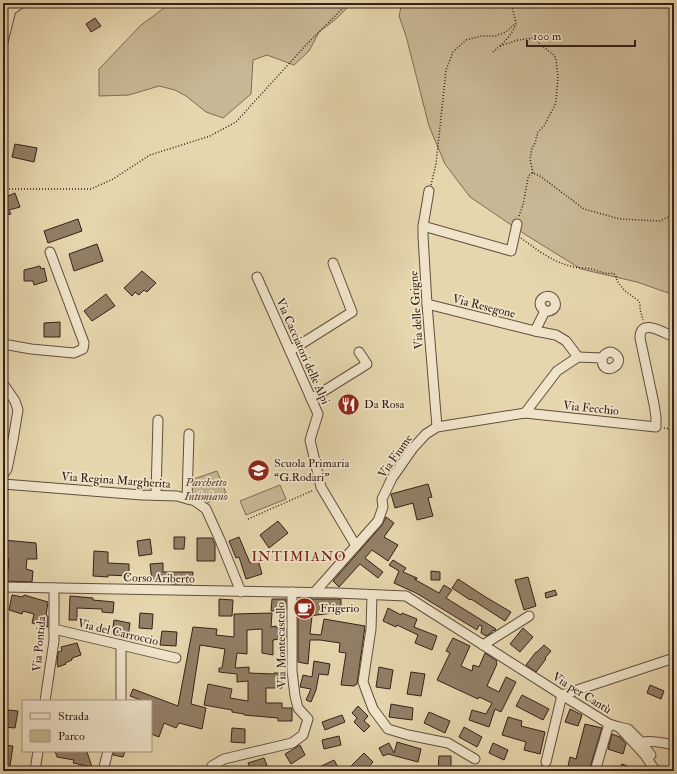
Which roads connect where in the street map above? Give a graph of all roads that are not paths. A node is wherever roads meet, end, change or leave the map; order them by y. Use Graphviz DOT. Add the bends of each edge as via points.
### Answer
graph roads {
  1 [pos="21,3"];
  2 [pos="11,6"];
  3 [pos="3,42"];
  4 [pos="429,192"];
  5 [pos="423,226"];
  6 [pos="516,228"];
  7 [pos="50,252"];
  8 [pos="332,263"];
  9 [pos="257,276"];
  10 [pos="427,304"];
  11 [pos="545,311"];
  12 [pos="536,330"];
  13 [pos="674,337"];
  14 [pos="3,344"];
  15 [pos="290,351"];
  16 [pos="359,352"];
  17 [pos="578,357"];
  18 [pos="602,358"];
  19 [pos="4,385"];
  20 [pos="311,399"];
  21 [pos="525,413"];
  22 [pos="158,420"];
  23 [pos="437,426"];
  24 [pos="189,434"];
  25 [pos="3,475"];
  26 [pos="3,484"];
  27 [pos="156,496"];
  28 [pos="187,499"];
  29 [pos="356,546"];
  30 [pos="3,587"];
  31 [pos="54,588"];
  32 [pos="241,592"];
  33 [pos="292,592"];
  34 [pos="314,593"];
  35 [pos="372,595"];
  36 [pos="529,616"];
  37 [pos="54,629"];
  38 [pos="121,645"];
  39 [pos="484,645"];
  40 [pos="176,658"];
  41 [pos="674,658"];
  42 [pos="562,695"];
  43 [pos="45,700"];
  44 [pos="121,700"];
  45 [pos="609,724"];
  46 [pos="663,742"];
  47 [pos="639,744"];
  48 [pos="674,745"];
  49 [pos="38,752"];
  50 [pos="108,752"];
  51 [pos="653,758"];
  52 [pos="475,759"];
  53 [pos="546,762"];
  54 [pos="35,771"];
  55 [pos="103,771"];
  56 [pos="210,771"];
  57 [pos="595,771"];
  58 [pos="658,771"];
  1 -- 2 [label="street"];
  2 -- 3 [label="street"];
  4 -- 5 [label="street, Via delle Grigne"];
  5 -- 6 [label="street" via="510,251"];
  5 -- 10 [label="street, Via delle Grigne"];
  7 -- 14 [label="street" via="84,343 82,349 74,353"];
  8 -- 15 [label="street" via="352,312"];
  9 -- 15 [label="street, Via Cacciatori delle Alpi"];
  10 -- 12 [label="street, Via Resegone"];
  10 -- 23 [label="street, Via delle Grigne"];
  11 -- 12 [label="street"];
  12 -- 17 [label="street, Via Resegone" via="556,335 566,341"];
  13 -- 21 [label="street, Via Fecchio" via="651,327 646,327 640,333 656,427"];
  15 -- 20 [label="street, Via Cacciatori delle Alpi"];
  16 -- 20 [label="street" via="368,364"];
  17 -- 18 [label="street"];
  17 -- 21 [label="street" via="557,371"];
  19 -- 25 [label="street" via="18,410 12,448"];
  20 -- 29 [label="street, Via Cacciatori delle Alpi" via="318,414 310,440 321,487"];
  21 -- 23 [label="street"];
  22 -- 27 [label="street"];
  23 -- 29 [label="street, Via Fiume" via="413,448 392,478 382,499 384,507 378,521"];
  24 -- 28 [label="street"];
  26 -- 27 [label="street, Via Regina Margherita"];
  27 -- 28 [label="street, Via Regina Margherita"];
  28 -- 32 [label="street, Via Regina Margherita" via="206,509"];
  29 -- 34 [label="street, Via Fiume"];
  30 -- 31 [label="street, Corso Ariberto"];
  31 -- 32 [label="street, Corso Ariberto"];
  31 -- 37 [label="street, Via Pontida"];
  32 -- 33 [label="street, Corso Ariberto"];
  33 -- 34 [label="street, Corso Ariberto"];
  33 -- 56 [label="street, Via Montecastello" via="292,671 295,696 298,708 308,719 303,734 292,743 224,759 212,766"];
  34 -- 35 [label="street, Via per Cantù"];
  35 -- 39 [label="street, Via per Cantù" via="406,596"];
  35 -- 52 [label="street" via="371,629 363,682 373,709 388,730 448,743"];
  36 -- 39 [label="street"];
  37 -- 38 [label="street, Via del Carroccio"];
  37 -- 43 [label="street, Via Pontida"];
  38 -- 40 [label="street, Via del Carroccio"];
  38 -- 44 [label="street"];
  39 -- 42 [label="street, Via per Cantù"];
  41 -- 42 [label="street"];
  42 -- 45 [label="street, Via per Cantù"];
  42 -- 53 [label="street"];
  45 -- 47 [label="street, Via per Cantù" via="628,729"];
  45 -- 57 [label="street"];
  46 -- 47 [label="street"];
  46 -- 48 [label="street"];
  46 -- 51 [label="street" via="656,746"];
  47 -- 51 [label="street"];
  47 -- 58 [label="street" via="654,769"];
  49 -- 54 [label="street"];
  50 -- 55 [label="street"];
  51 -- 58 [label="street" via="658,765"];
}
